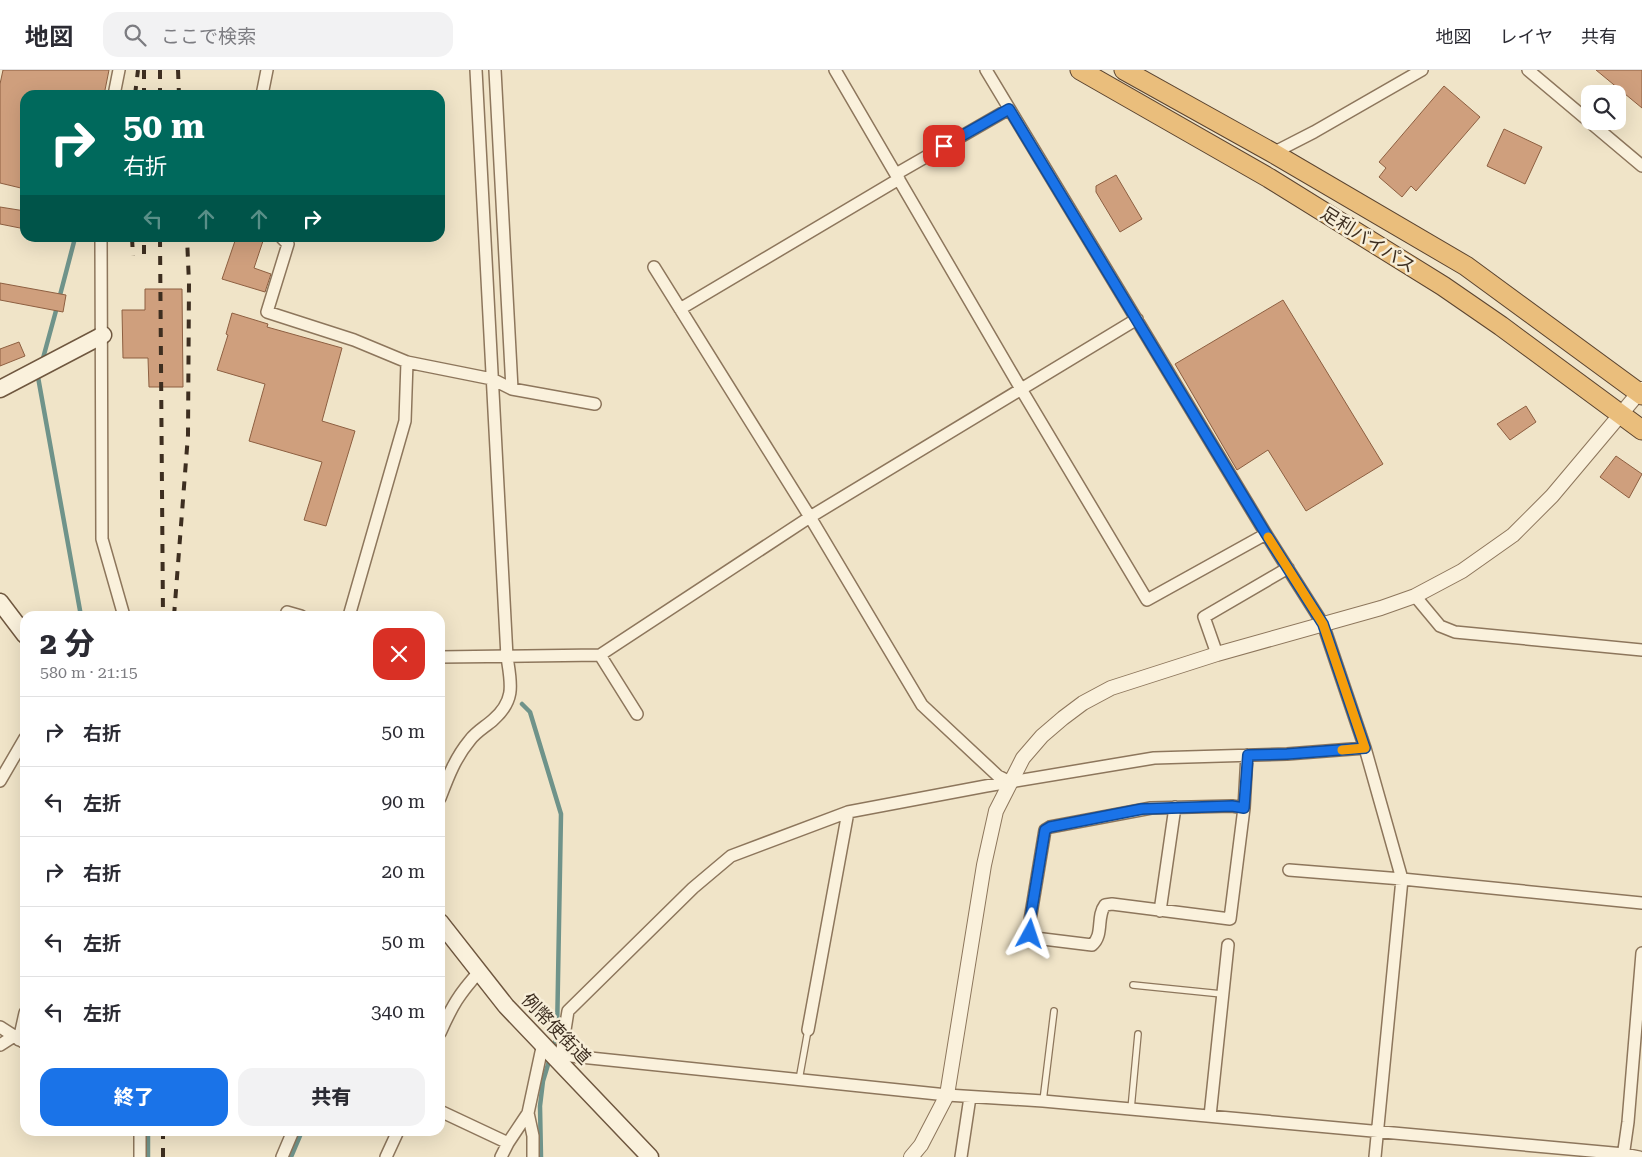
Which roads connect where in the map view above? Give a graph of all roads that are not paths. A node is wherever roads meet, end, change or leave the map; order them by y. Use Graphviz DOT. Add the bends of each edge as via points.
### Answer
graph roads {
  1 [pos="119,70"];
  2 [pos="267,70"];
  3 [pos="476,70"];
  4 [pos="495,70"];
  5 [pos="835,70"];
  6 [pos="986,70"];
  7 [pos="1080,70"];
  8 [pos="1124,70"];
  9 [pos="1422,70"];
  10 [pos="1528,70"];
  11 [pos="115,90"];
  12 [pos="263,90"];
  13 [pos="1009,109"];
  14 [pos="1273,153"];
  15 [pos="1642,166"];
  16 [pos="898,176"];
  17 [pos="101,242"];
  18 [pos="286,242"];
  19 [pos="654,267"];
  20 [pos="680,309"];
  21 [pos="1137,319"];
  22 [pos="103,335"];
  23 [pos="408,362"];
  24 [pos="492,379"];
  25 [pos="0,389"];
  26 [pos="512,389"];
  27 [pos="1021,389"];
  28 [pos="1641,392"];
  29 [pos="596,404"];
  30 [pos="1621,414"];
  31 [pos="1642,430"];
  32 [pos="810,517"];
  33 [pos="1266,534"];
  34 [pos="1288,568"];
  35 [pos="1415,596"];
  36 [pos="0,602"];
  37 [pos="123,611"];
  38 [pos="350,611"];
  39 [pos="1323,624"];
  40 [pos="20,628"];
  41 [pos="1642,650"];
  42 [pos="1217,654"];
  43 [pos="600,655"];
  44 [pos="445,657"];
  45 [pos="506,657"];
  46 [pos="637,714"];
  47 [pos="20,746"];
  48 [pos="1365,748"];
  49 [pos="1248,755"];
  50 [pos="2,773"];
  51 [pos="1010,782"];
  52 [pos="445,785"];
  53 [pos="1175,807"];
  54 [pos="1244,808"];
  55 [pos="848,812"];
  56 [pos="1289,870"];
  57 [pos="1402,879"];
  58 [pos="1642,903"];
  59 [pos="1160,911"];
  60 [pos="445,928"];
  61 [pos="1228,946"];
  62 [pos="1642,954"];
  63 [pos="479,972"];
  64 [pos="1133,985"];
  65 [pos="1222,994"];
  66 [pos="1054,1011"];
  67 [pos="445,1021"];
  68 [pos="0,1027"];
  69 [pos="808,1030"];
  70 [pos="1138,1034"];
  71 [pos="19,1040"];
  72 [pos="0,1045"];
  73 [pos="550,1049"];
  74 [pos="799,1080"];
  75 [pos="947,1095"];
  76 [pos="970,1097"];
  77 [pos="1043,1101"];
  78 [pos="1131,1109"];
  79 [pos="445,1113"];
  80 [pos="528,1113"];
  81 [pos="1210,1116"];
  82 [pos="1378,1132"];
  83 [pos="140,1136"];
  84 [pos="291,1136"];
  85 [pos="396,1136"];
  86 [pos="508,1143"];
  87 [pos="1624,1155"];
  88 [pos="140,1157"];
  89 [pos="282,1157"];
  90 [pos="386,1157"];
  91 [pos="502,1157"];
  92 [pos="533,1157"];
  93 [pos="650,1157"];
  94 [pos="910,1157"];
  95 [pos="961,1157"];
  96 [pos="1375,1157"];
  97 [pos="1640,1157"];
  1 -- 11 [label="street"];
  2 -- 12 [label="street"];
  3 -- 24 [label="street"];
  4 -- 26 [label="street"];
  5 -- 16 [label="street"];
  6 -- 13 [label="street"];
  7 -- 30 [label="highway, 足利バイパス" via="1269,178 1434,281"];
  8 -- 14 [label="highway, 足利バイパス"];
  9 -- 14 [label="street"];
  10 -- 15 [label="street"];
  13 -- 16 [label="street"];
  13 -- 21 [label="street"];
  14 -- 28 [label="highway, 足利バイパス" via="1466,266"];
  16 -- 20 [label="street"];
  16 -- 27 [label="street"];
  17 -- 22 [label="street"];
  18 -- 23 [label="street" via="267,312 354,340"];
  19 -- 20 [label="street"];
  20 -- 32 [label="street"];
  21 -- 27 [label="street"];
  21 -- 33 [label="street"];
  22 -- 25 [label="main road"];
  22 -- 37 [label="street" via="102,539"];
  23 -- 24 [label="street"];
  23 -- 38 [label="street" via="405,421"];
  24 -- 26 [label="street"];
  24 -- 45 [label="street"];
  26 -- 29 [label="street"];
  27 -- 32 [label="street"];
  27 -- 33 [label="street" via="1147,600"];
  28 -- 30 [label="street"];
  30 -- 31 [label="highway, 足利バイパス"];
  30 -- 35 [label="street" via="1552,496 1513,535 1462,571"];
  32 -- 43 [label="street"];
  32 -- 51 [label="street" via="922,705 998,776"];
  33 -- 34 [label="street"];
  34 -- 39 [label="street"];
  34 -- 42 [label="street" via="1204,616"];
  35 -- 39 [label="street"];
  35 -- 41 [label="street" via="1440,626 1455,632"];
  36 -- 40 [label="main road"];
  39 -- 42 [label="street"];
  39 -- 48 [label="street"];
  42 -- 51 [label="street" via="1111,688 1083,703 1042,736 1023,758"];
  43 -- 45 [label="street"];
  43 -- 46 [label="street"];
  44 -- 45 [label="street"];
  45 -- 52 [label="street" via="511,690 508,702 471,738 459,754"];
  47 -- 50 [label="street"];
  48 -- 49 [label="street"];
  48 -- 57 [label="street"];
  49 -- 51 [label="street" via="1154,758"];
  49 -- 54 [label="street"];
  51 -- 55 [label="street"];
  51 -- 75 [label="street" via="996,811 984,865"];
  53 -- 54 [label="street"];
  53 -- 59 [label="street"];
  53 -- 59 [label="street" via="1142,809 1045,830 1030,934 1035,938 1092,945 1097,941 1105,905"];
  54 -- 59 [label="street" via="1230,919"];
  55 -- 69 [label="street"];
  55 -- 73 [label="street" via="731,856 693,888 568,1011"];
  56 -- 57 [label="street"];
  57 -- 58 [label="street"];
  57 -- 82 [label="street"];
  60 -- 63 [label="main road, 例幣使街道"];
  61 -- 65 [label="street"];
  62 -- 87 [label="street"];
  63 -- 67 [label="street" via="460,993"];
  63 -- 73 [label="main road, 例幣使街道" via="506,1006"];
  64 -- 65 [label="lane"];
  65 -- 81 [label="street"];
  66 -- 77 [label="lane"];
  68 -- 71 [label="street"];
  69 -- 74 [label="lane"];
  70 -- 78 [label="lane"];
  71 -- 72 [label="street"];
  73 -- 74 [label="street"];
  73 -- 80 [label="street"];
  73 -- 93 [label="main road, 例幣使街道"];
  74 -- 75 [label="street"];
  75 -- 76 [label="street"];
  75 -- 94 [label="street" via="921,1145"];
  76 -- 77 [label="street"];
  76 -- 95 [label="street"];
  77 -- 78 [label="street"];
  78 -- 81 [label="street"];
  79 -- 86 [label="street"];
  80 -- 86 [label="street"];
  80 -- 92 [label="street"];
  81 -- 82 [label="street"];
  82 -- 87 [label="street"];
  82 -- 96 [label="street"];
  83 -- 88 [label="street"];
  84 -- 89 [label="street"];
  85 -- 90 [label="street"];
  86 -- 91 [label="street"];
  87 -- 97 [label="street"];
}
